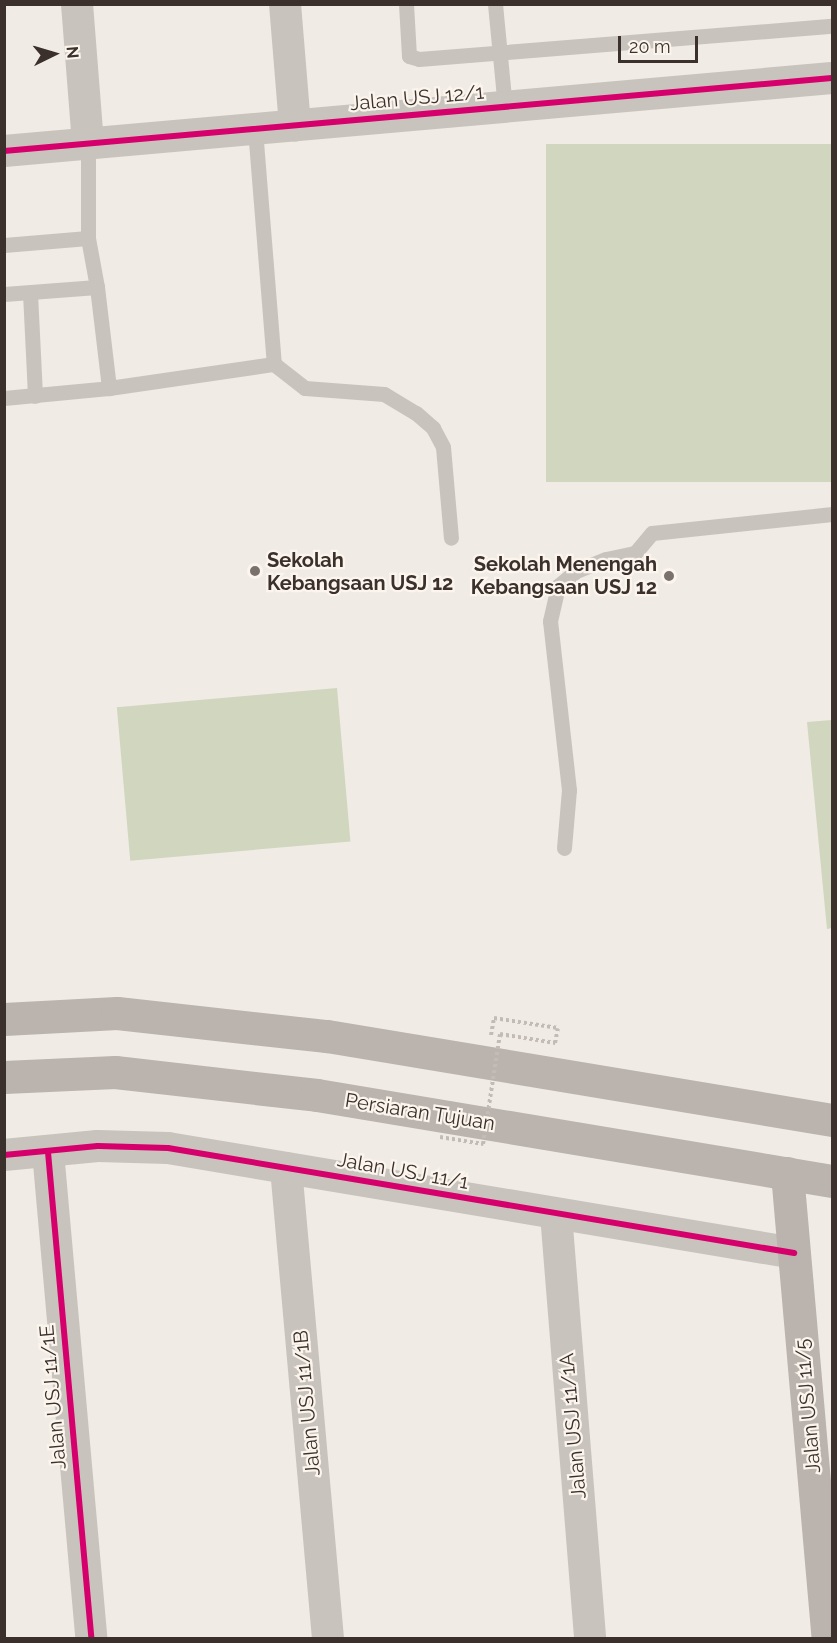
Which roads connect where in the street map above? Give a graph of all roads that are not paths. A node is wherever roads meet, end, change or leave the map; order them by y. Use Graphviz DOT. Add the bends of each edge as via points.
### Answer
graph roads {
  1 [pos="77,4"];
  2 [pos="285,4"];
  3 [pos="406,4"];
  4 [pos="495,4"];
  5 [pos="832,26"];
  6 [pos="500,54"];
  7 [pos="832,78"];
  8 [pos="505,107"];
  9 [pos="295,126"];
  10 [pos="255,129"];
  11 [pos="88,144"];
  12 [pos="4,151"];
  13 [pos="88,238"];
  14 [pos="4,245"];
  15 [pos="97,287"];
  16 [pos="30,293"];
  17 [pos="4,294"];
  18 [pos="274,364"];
  19 [pos="110,388"];
  20 [pos="35,396"];
  21 [pos="4,398"];
  22 [pos="832,513"];
  23 [pos="451,538"];
  24 [pos="564,848"];
  25 [pos="4,1018"];
  26 [pos="4,1077"];
  27 [pos="832,1120"];
  28 [pos="48,1152"];
  29 [pos="4,1155"];
  30 [pos="286,1167"];
  31 [pos="787,1173"];
  32 [pos="832,1181"];
  33 [pos="556,1214"];
  34 [pos="794,1253"];
  35 [pos="91,1638"];
  36 [pos="328,1638"];
  37 [pos="590,1638"];
  38 [pos="828,1638"];
  1 -- 11 [label="street"];
  2 -- 9 [label="street"];
  3 -- 6 [label="lane" via="409,56 420,59"];
  4 -- 6 [label="lane"];
  5 -- 6 [label="lane"];
  6 -- 8 [label="lane"];
  7 -- 8 [label="street, Jalan USJ 12/1"];
  8 -- 9 [label="street, Jalan USJ 12/1"];
  9 -- 10 [label="street, Jalan USJ 12/1"];
  10 -- 11 [label="street, Jalan USJ 12/1"];
  10 -- 18 [label="lane"];
  11 -- 12 [label="street, Jalan USJ 12/1"];
  11 -- 13 [label="lane"];
  13 -- 14 [label="lane"];
  13 -- 15 [label="lane"];
  15 -- 16 [label="lane"];
  15 -- 19 [label="lane"];
  16 -- 17 [label="lane"];
  16 -- 20 [label="lane"];
  18 -- 19 [label="lane"];
  18 -- 23 [label="lane" via="305,388 384,394 433,428 443,447"];
  19 -- 20 [label="lane"];
  20 -- 21 [label="lane"];
  22 -- 24 [label="lane" via="652,533 635,553 576,571 558,586 550,621 569,790"];
  25 -- 27 [label="main road" via="117,1013 327,1036"];
  26 -- 31 [label="main road, Persiaran Tujuan" via="115,1072 317,1095"];
  28 -- 29 [label="street, Jalan USJ 11/1"];
  28 -- 30 [label="street, Jalan USJ 11/1" via="98,1146 168,1148"];
  28 -- 35 [label="street, Jalan USJ 11/1E"];
  30 -- 33 [label="street, Jalan USJ 11/1"];
  30 -- 36 [label="street, Jalan USJ 11/1B"];
  31 -- 32 [label="main road, Persiaran Tujuan"];
  31 -- 34 [label="main road, Jalan USJ 11/5"];
  33 -- 34 [label="street, Jalan USJ 11/1"];
  33 -- 37 [label="street, Jalan USJ 11/1A"];
  34 -- 38 [label="main road, Jalan USJ 11/5"];
}
